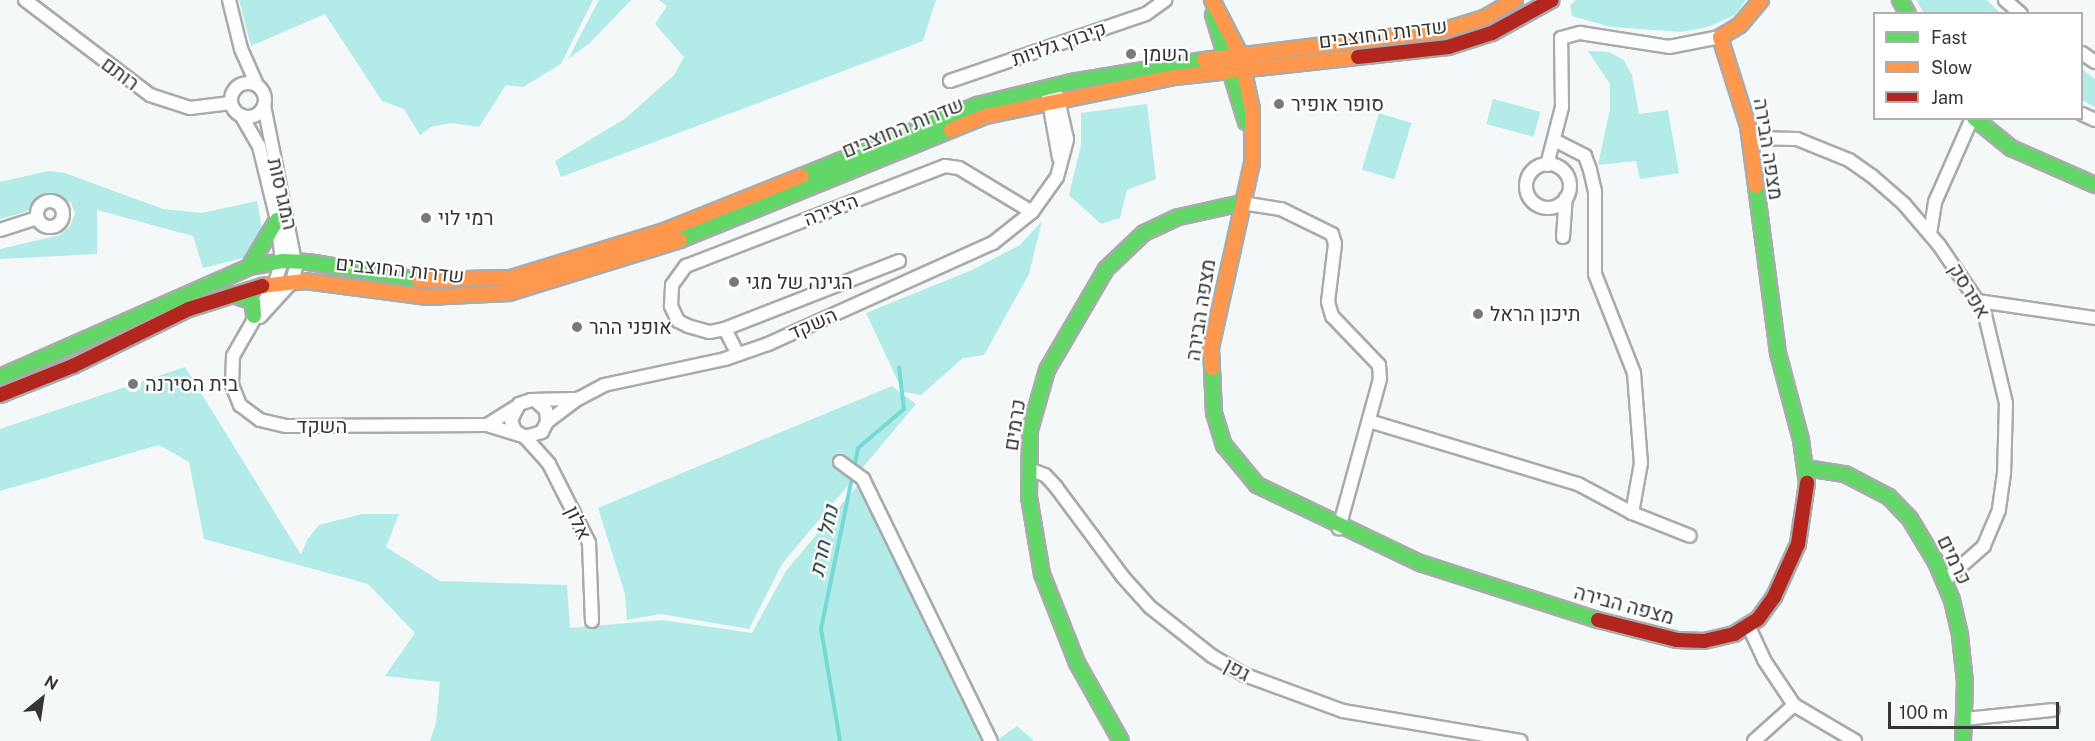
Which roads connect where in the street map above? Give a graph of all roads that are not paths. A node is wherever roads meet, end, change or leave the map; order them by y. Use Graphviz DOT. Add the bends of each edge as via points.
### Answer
graph roads {
  1 [pos="25,0"];
  2 [pos="229,0"];
  3 [pos="1165,0"];
  4 [pos="1210,0"];
  5 [pos="1515,0"];
  6 [pos="1552,0"];
  7 [pos="2005,0"];
  8 [pos="1760,1"];
  9 [pos="2019,12"];
  10 [pos="1720,37"];
  11 [pos="241,49"];
  12 [pos="1240,54"];
  13 [pos="1225,56"];
  14 [pos="1245,69"];
  15 [pos="1229,70"];
  16 [pos="950,81"];
  17 [pos="257,85"];
  18 [pos="238,86"];
  19 [pos="1052,96"];
  20 [pos="231,103"];
  21 [pos="264,105"];
  22 [pos="241,116"];
  23 [pos="1972,120"];
  24 [pos="1975,120"];
  25 [pos="1750,138"];
  26 [pos="1554,140"];
  27 [pos="1254,143"];
  28 [pos="1546,165"];
  29 [pos="2095,185"];
  30 [pos="1566,198"];
  31 [pos="1242,203"];
  32 [pos="1032,212"];
  33 [pos="38,218"];
  34 [pos="277,220"];
  35 [pos="0,230"];
  36 [pos="1930,234"];
  37 [pos="1563,237"];
  38 [pos="289,261"];
  39 [pos="899,261"];
  40 [pos="249,267"];
  41 [pos="292,282"];
  42 [pos="275,283"];
  43 [pos="229,294"];
  44 [pos="1978,301"];
  45 [pos="254,316"];
  46 [pos="2095,318"];
  47 [pos="725,329"];
  48 [pos="245,333"];
  49 [pos="738,354"];
  50 [pos="0,377"];
  51 [pos="0,395"];
  52 [pos="578,399"];
  53 [pos="537,402"];
  54 [pos="514,408"];
  55 [pos="1369,421"];
  56 [pos="487,425"];
  57 [pos="547,425"];
  58 [pos="522,436"];
  59 [pos="840,462"];
  60 [pos="549,464"];
  61 [pos="1806,468"];
  62 [pos="1029,469"];
  63 [pos="1632,513"];
  64 [pos="1339,528"];
  65 [pos="1690,536"];
  66 [pos="1944,581"];
  67 [pos="592,621"];
  68 [pos="1748,625"];
  69 [pos="1794,705"];
  70 [pos="2053,710"];
  71 [pos="1964,719"];
  72 [pos="991,741"];
  73 [pos="1121,741"];
  74 [pos="1520,741"];
  75 [pos="1754,741"];
  76 [pos="1855,741"];
  77 [pos="1963,741"];
  1 -- 20 [label="street, רותם" via="150,95 190,108"];
  2 -- 11 [label="street"];
  3 -- 16 [label="street, קיבוץ גלויות" via="1146,14"];
  4 -- 12 [label="main road, מצפה הבירה"];
  4 -- 13 [label="main road"];
  5 -- 12 [label="main road, שדרות החוצבים" via="1484,18 1445,30"];
  6 -- 14 [label="main road, שדרות החוצבים" via="1502,28 1459,45"];
  7 -- 9 [label="street"];
  8 -- 10 [label="main road" via="1740,25"];
  10 -- 25 [label="main road, מצפה הבירה"];
  10 -- 26 [label="street" via="1669,47 1580,33 1561,38 1562,107"];
  11 -- 17 [label="street"];
  11 -- 18 [label="street"];
  12 -- 13 [label="main road, שדרות החוצבים"];
  12 -- 14 [label="main road, מצפה הבירה"];
  13 -- 15 [label="main road"];
  13 -- 19 [label="main road, שדרות החוצבים"];
  14 -- 15 [label="main road, שדרות החוצבים"];
  14 -- 27 [label="main road, מצפה הבירה"];
  15 -- 19 [label="main road, שדרות החוצבים"];
  15 -- 27 [label="main road"];
  17 -- 18 [label="street"];
  17 -- 21 [label="street" via="264,94"];
  18 -- 20 [label="street"];
  19 -- 32 [label="street" via="1067,139 1057,177"];
  19 -- 38 [label="main road, שדרות החוצבים" via="977,105 667,230 511,278 435,283"];
  19 -- 41 [label="main road, שדרות החוצבים" via="961,123 658,249 510,293 428,297 331,282"];
  20 -- 22 [label="street"];
  21 -- 22 [label="street" via="255,115"];
  21 -- 38 [label="street, המגרסות"];
  22 -- 34 [label="street, המגרסות" via="255,135"];
  23 -- 36 [label="street" via="1935,202"];
  24 -- 29 [label="main road" via="2010,148"];
  25 -- 36 [label="street, אפרסק" via="1797,139 1849,160 1904,204"];
  25 -- 61 [label="main road, מצפה הבירה" via="1776,342"];
  26 -- 28 [label="street"];
  26 -- 63 [label="street" via="1585,156 1590,170 1595,192 1595,274 1634,372 1641,463"];
  27 -- 31 [label="main road, מצפה הבירה"];
  28 -- 30 [label="street" via="1561,169 1567,177"];
  28 -- 30 [label="street" via="1528,176 1529,198 1548,208"];
  30 -- 37 [label="street"];
  31 -- 55 [label="street" via="1281,210 1332,234 1335,244 1328,302 1332,316 1379,365 1380,379"];
  31 -- 62 [label="main road, כרמים" via="1179,217 1144,233 1106,269 1047,370 1030,430"];
  31 -- 64 [label="main road, מצפה הבירה" via="1211,348 1214,413 1224,445 1257,485"];
  32 -- 47 [label="street, היצירה" via="958,168 945,166 686,266 672,285 671,306 678,321 709,332"];
  32 -- 49 [label="street, השקד" via="1001,237 968,256"];
  33 -- 35 [label="street"];
  34 -- 38 [label="street, המגרסות"];
  34 -- 40 [label="main road"];
  36 -- 44 [label="street, אפרסק"];
  38 -- 40 [label="main road, שדרות החוצבים"];
  38 -- 41 [label="street, המגרסות"];
  38 -- 42 [label="street, המגרסות"];
  39 -- 47 [label="street, היצירה"];
  40 -- 50 [label="main road, שדרות החוצבים"];
  41 -- 42 [label="main road, שדרות החוצבים"];
  41 -- 48 [label="street, השקד"];
  42 -- 43 [label="main road, שדרות החוצבים"];
  42 -- 45 [label="street, השקד"];
  43 -- 45 [label="main road" via="253,302"];
  43 -- 51 [label="main road, שדרות החוצבים"];
  44 -- 46 [label="street"];
  44 -- 66 [label="street, אפרסק" via="1994,339 2006,404 2004,474 1999,510 1984,546"];
  45 -- 48 [label="street, השקד"];
  47 -- 49 [label="street"];
  48 -- 56 [label="street, השקד" via="233,356 232,385 240,405 260,420 286,426"];
  49 -- 52 [label="street, השקד" via="625,379"];
  52 -- 53 [label="street, השקד"];
  52 -- 57 [label="street, השקד"];
  53 -- 54 [label="street" via="524,401"];
  53 -- 57 [label="street" via="546,411"];
  54 -- 56 [label="street"];
  54 -- 58 [label="street" via="511,420"];
  55 -- 63 [label="street" via="1578,484"];
  55 -- 64 [label="street"];
  56 -- 58 [label="street, השקד"];
  57 -- 58 [label="street" via="537,436"];
  57 -- 60 [label="street, אלון" via="544,443"];
  58 -- 60 [label="street, אלון"];
  59 -- 72 [label="street" via="863,479"];
  60 -- 67 [label="street, אלון" via="589,543"];
  61 -- 66 [label="main road, כרמים" via="1845,474 1889,497 1910,519"];
  61 -- 68 [label="main road, מצפה הבירה" via="1808,492 1798,544 1774,597"];
  62 -- 73 [label="main road, כרמים" via="1034,533 1046,584 1077,663"];
  62 -- 74 [label="street, גפן" via="1045,475 1056,487 1110,561 1150,607 1212,656 1245,675 1343,711"];
  63 -- 65 [label="street"];
  64 -- 68 [label="main road, מצפה הבירה" via="1489,588 1677,640 1704,641 1734,634"];
  66 -- 71 [label="main road, כרמים" via="1960,636"];
  68 -- 69 [label="street" via="1764,660"];
  69 -- 75 [label="street"];
  69 -- 76 [label="street"];
  70 -- 71 [label="street"];
  71 -- 77 [label="main road, כרמים"];
}
